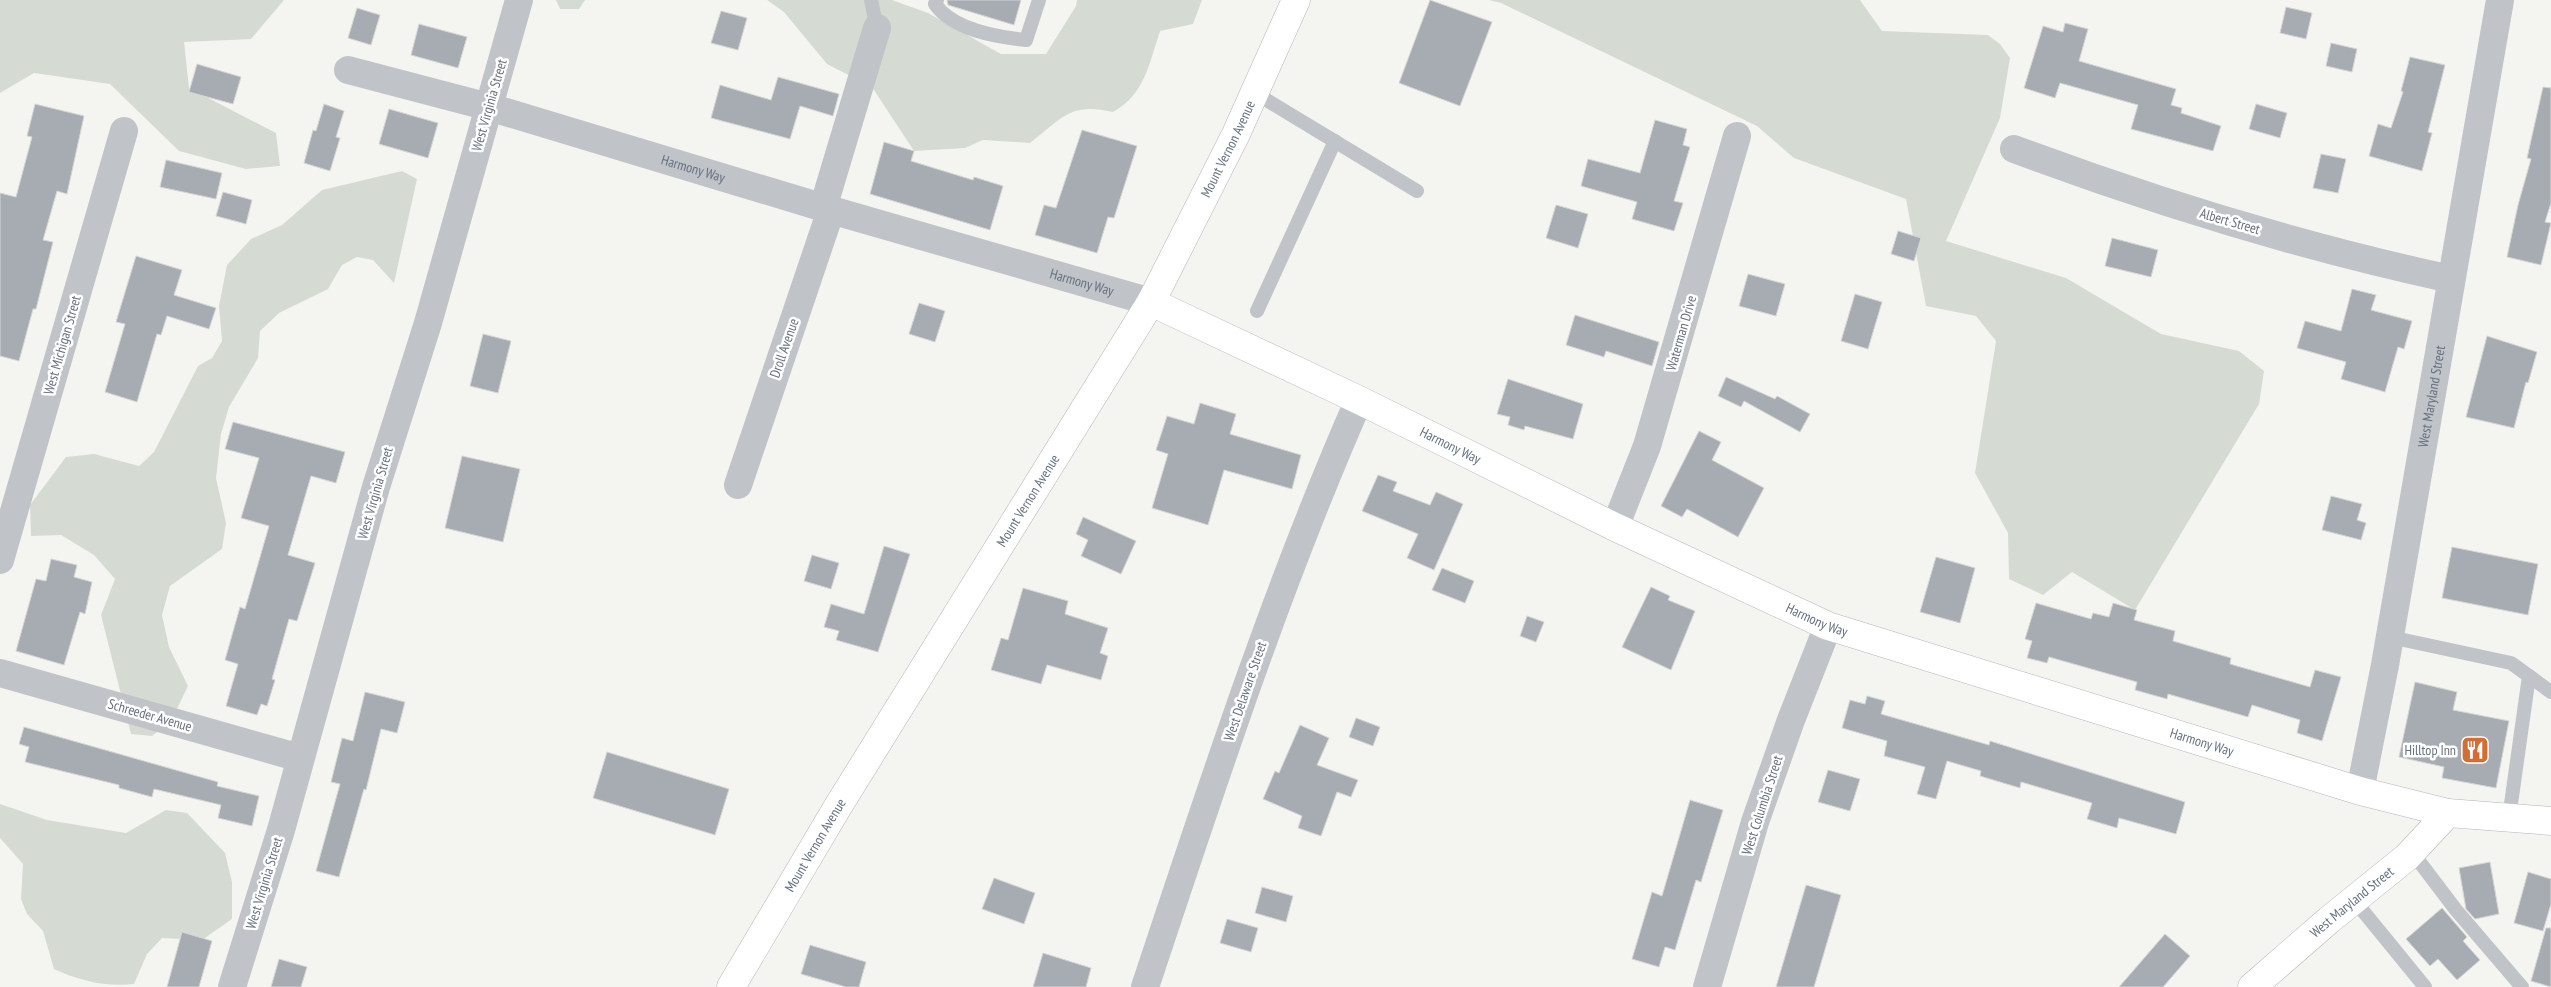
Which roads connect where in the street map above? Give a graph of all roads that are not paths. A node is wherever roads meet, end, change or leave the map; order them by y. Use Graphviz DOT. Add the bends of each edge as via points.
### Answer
graph roads {
  1 [pos="519,0"];
  2 [pos="871,0"];
  3 [pos="936,0"];
  4 [pos="1039,0"];
  5 [pos="1296,0"];
  6 [pos="2500,0"];
  7 [pos="877,28"];
  8 [pos="348,70"];
  9 [pos="1255,93"];
  10 [pos="489,107"];
  11 [pos="124,131"];
  12 [pos="1737,136"];
  13 [pos="1335,142"];
  14 [pos="2014,149"];
  15 [pos="1417,191"];
  16 [pos="827,209"];
  17 [pos="2451,279"];
  18 [pos="1151,302"];
  19 [pos="1257,311"];
  20 [pos="1359,400"];
  21 [pos="738,485"];
  22 [pos="1615,527"];
  23 [pos="0,560"];
  24 [pos="1828,626"];
  25 [pos="2390,637"];
  26 [pos="0,673"];
  27 [pos="2529,676"];
  28 [pos="2551,692"];
  29 [pos="300,758"];
  30 [pos="2360,791"];
  31 [pos="2448,813"];
  32 [pos="2508,818"];
  33 [pos="2551,820"];
  34 [pos="2412,852"];
  35 [pos="2354,900"];
  36 [pos="232,987"];
  37 [pos="731,987"];
  38 [pos="1144,987"];
  39 [pos="1707,987"];
  40 [pos="2252,987"];
  41 [pos="2425,987"];
  42 [pos="2522,987"];
  1 -- 10 [label="street, West Virginia Street"];
  2 -- 7 [label="lane"];
  3 -- 4 [label="lane" via="935,4 943,15 964,25 1003,38 1026,40"];
  5 -- 9 [label="street, Mount Vernon Avenue"];
  6 -- 17 [label="street, West Maryland Street"];
  7 -- 16 [label="street, Droll Avenue"];
  8 -- 10 [label="street, Harmony Way"];
  9 -- 13 [label="lane"];
  9 -- 18 [label="street, Mount Vernon Avenue"];
  10 -- 16 [label="street, Harmony Way"];
  10 -- 29 [label="street, West Virginia Street"];
  11 -- 23 [label="street, West Michigan Street"];
  12 -- 22 [label="street, Waterman Drive" via="1647,446"];
  13 -- 15 [label="lane"];
  13 -- 19 [label="lane"];
  14 -- 17 [label="street, Albert Street" via="2182,208"];
  16 -- 18 [label="street, Harmony Way"];
  16 -- 21 [label="street, Droll Avenue"];
  17 -- 25 [label="street, West Maryland Street"];
  18 -- 20 [label="street, Harmony Way"];
  18 -- 37 [label="street, Mount Vernon Avenue" via="837,808"];
  20 -- 22 [label="street, Harmony Way"];
  20 -- 38 [label="street, West Delaware Street" via="1328,470 1257,653"];
  22 -- 24 [label="street, Harmony Way"];
  24 -- 30 [label="street, Harmony Way"];
  24 -- 39 [label="street, West Columbia Street" via="1755,822"];
  25 -- 27 [label="lane" via="2511,663"];
  25 -- 30 [label="street, West Maryland Street"];
  26 -- 29 [label="street, Schreeder Avenue"];
  27 -- 28 [label="lane"];
  27 -- 32 [label="lane"];
  29 -- 36 [label="street, West Virginia Street"];
  30 -- 31 [label="street, Harmony Way"];
  31 -- 32 [label="street, Harmony Way"];
  31 -- 34 [label="street, West Maryland Street"];
  32 -- 33 [label="street, Harmony Way"];
  34 -- 35 [label="street, West Maryland Street"];
  34 -- 42 [label="lane"];
  35 -- 40 [label="street, West Maryland Street"];
  35 -- 41 [label="lane"];
}
